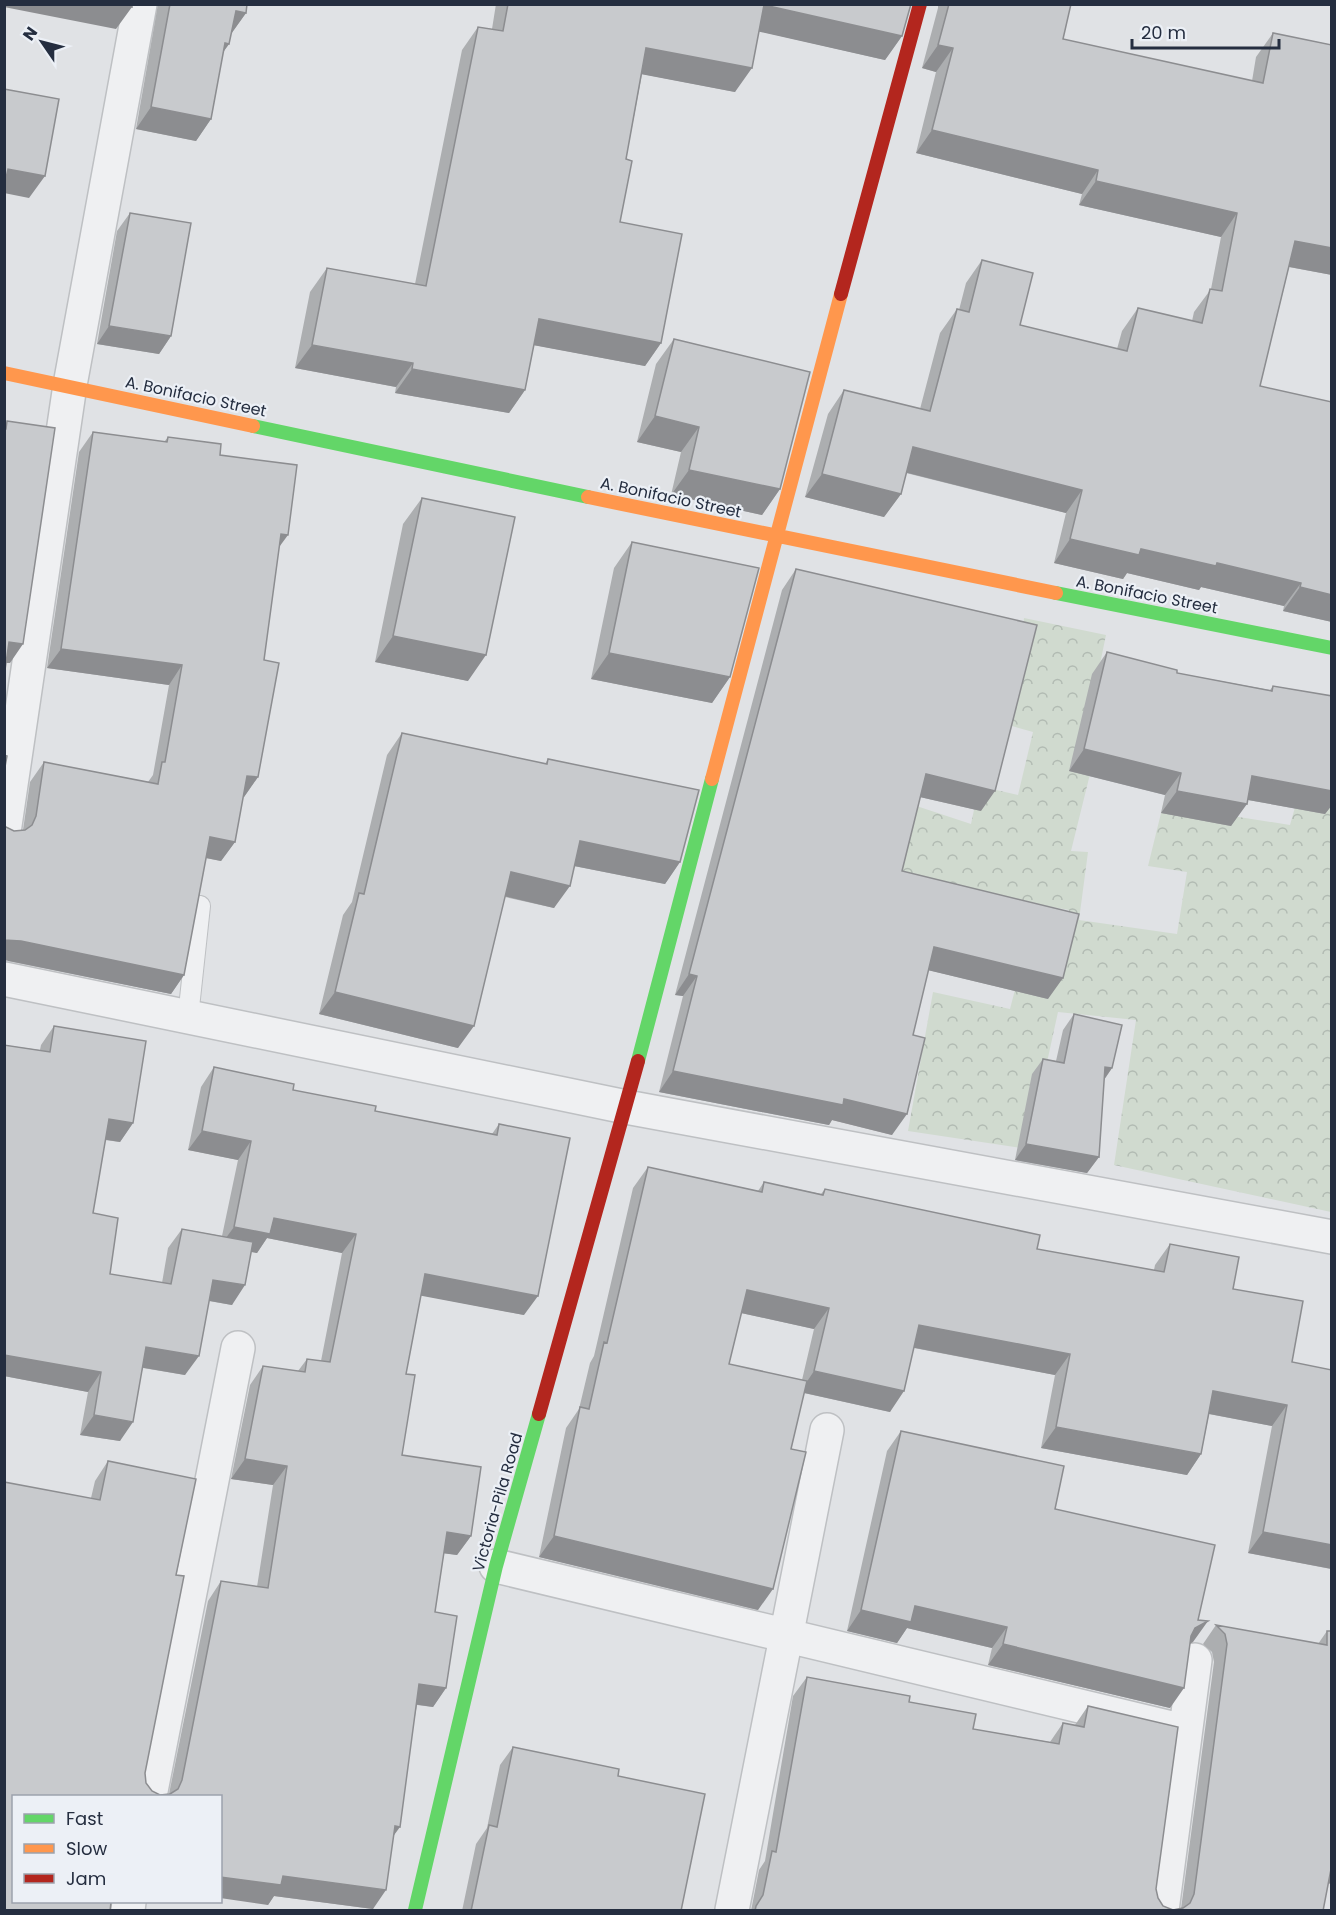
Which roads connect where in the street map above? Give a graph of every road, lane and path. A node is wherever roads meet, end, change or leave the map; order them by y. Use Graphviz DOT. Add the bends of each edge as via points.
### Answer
graph roads {
  1 [pos="140,4"];
  2 [pos="920,4"];
  3 [pos="4,373"];
  4 [pos="70,386"];
  5 [pos="775,537"];
  6 [pos="1332,648"];
  7 [pos="4,832"];
  8 [pos="200,906"];
  9 [pos="4,979"];
  10 [pos="188,1017"];
  11 [pos="626,1107"];
  12 [pos="1332,1237"];
  13 [pos="238,1348"];
  14 [pos="826,1430"];
  15 [pos="496,1566"];
  16 [pos="785,1637"];
  17 [pos="1195,1660"];
  18 [pos="1184,1731"];
  19 [pos="150,1795"];
  20 [pos="416,1911"];
  21 [pos="732,1911"];
  22 [pos="1162,1911"];
  1 -- 4 [label="street"];
  2 -- 5 [label="main road, Victoria-Pila Road"];
  3 -- 4 [label="main road, A. Bonifacio Street"];
  4 -- 5 [label="main road, A. Bonifacio Street"];
  4 -- 7 [label="street"];
  5 -- 6 [label="main road, A. Bonifacio Street"];
  5 -- 11 [label="main road, Victoria-Pila Road"];
  8 -- 10 [label="lane"];
  9 -- 10 [label="street"];
  10 -- 11 [label="street"];
  11 -- 12 [label="street"];
  11 -- 15 [label="main road, Victoria-Pila Road"];
  13 -- 19 [label="street"];
  14 -- 16 [label="street"];
  15 -- 16 [label="street"];
  15 -- 20 [label="main road, Victoria-Pila Road"];
  16 -- 18 [label="street"];
  16 -- 21 [label="street"];
  17 -- 18 [label="street"];
  18 -- 22 [label="street"];
}
